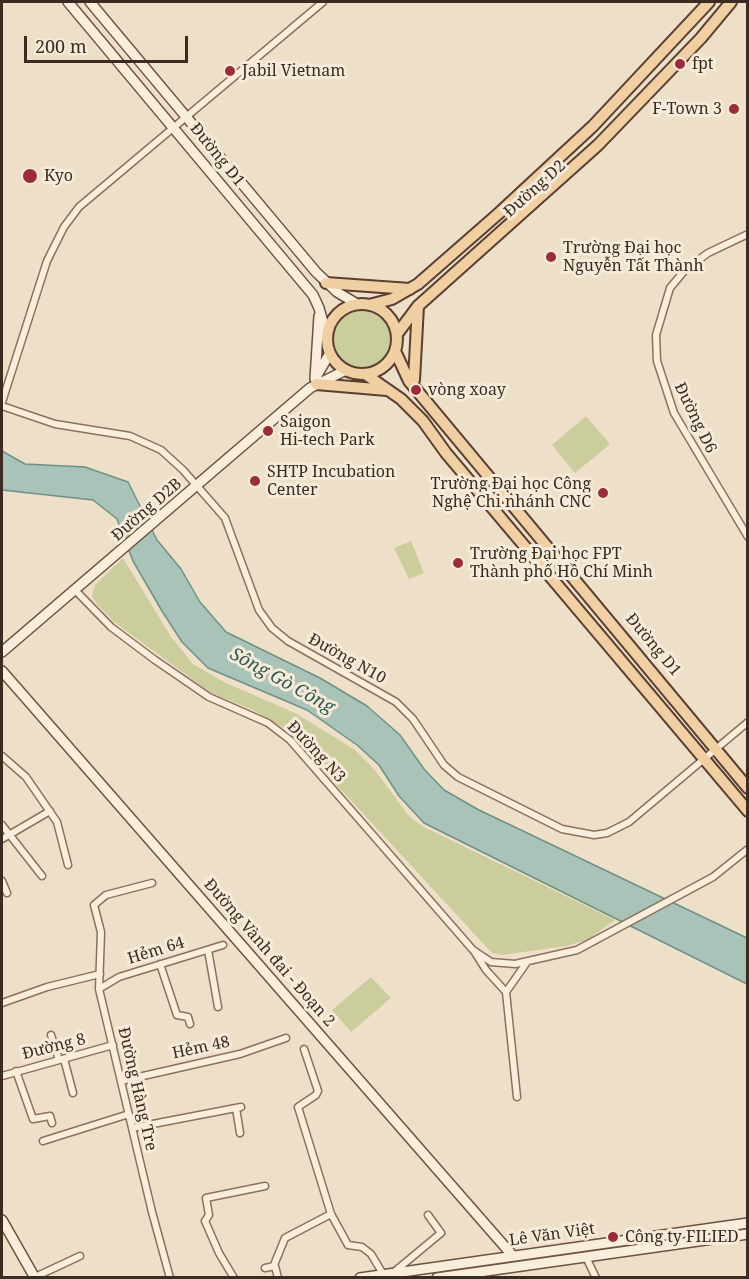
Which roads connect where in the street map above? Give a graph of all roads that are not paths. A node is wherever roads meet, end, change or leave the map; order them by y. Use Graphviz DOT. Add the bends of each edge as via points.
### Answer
graph roads {
  1 [pos="68,2"];
  2 [pos="90,2"];
  3 [pos="323,2"];
  4 [pos="709,2"];
  5 [pos="724,4"];
  6 [pos="612,106"];
  7 [pos="186,115"];
  8 [pos="624,117"];
  9 [pos="174,125"];
  10 [pos="747,234"];
  11 [pos="326,283"];
  12 [pos="411,289"];
  13 [pos="357,304"];
  14 [pos="369,305"];
  15 [pos="418,306"];
  16 [pos="319,308"];
  17 [pos="397,334"];
  18 [pos="327,337"];
  19 [pos="395,351"];
  20 [pos="330,353"];
  21 [pos="346,370"];
  22 [pos="365,374"];
  23 [pos="413,381"];
  24 [pos="314,384"];
  25 [pos="390,390"];
  26 [pos="2,404"];
  27 [pos="476,463"];
  28 [pos="197,486"];
  29 [pos="747,537"];
  30 [pos="76,591"];
  31 [pos="584,593"];
  32 [pos="573,602"];
  33 [pos="2,652"];
  34 [pos="2,671"];
  35 [pos="747,722"];
  36 [pos="714,748"];
  37 [pos="2,756"];
  38 [pos="703,759"];
  39 [pos="732,769"];
  40 [pos="747,780"];
  41 [pos="747,788"];
  42 [pos="50,811"];
  43 [pos="747,811"];
  44 [pos="2,825"];
  45 [pos="4,838"];
  46 [pos="747,849"];
  47 [pos="68,865"];
  48 [pos="42,876"];
  49 [pos="2,881"];
  50 [pos="152,883"];
  51 [pos="7,893"];
  52 [pos="223,945"];
  53 [pos="207,950"];
  54 [pos="473,950"];
  55 [pos="527,962"];
  56 [pos="160,963"];
  57 [pos="100,974"];
  58 [pos="99,989"];
  59 [pos="506,992"];
  60 [pos="2,1003"];
  61 [pos="218,1007"];
  62 [pos="190,1024"];
  63 [pos="51,1035"];
  64 [pos="286,1038"];
  65 [pos="113,1046"];
  66 [pos="304,1049"];
  67 [pos="62,1060"];
  68 [pos="16,1071"];
  69 [pos="2,1076"];
  70 [pos="121,1081"];
  71 [pos="73,1093"];
  72 [pos="517,1097"];
  73 [pos="129,1114"];
  74 [pos="52,1123"];
  75 [pos="132,1128"];
  76 [pos="240,1133"];
  77 [pos="43,1141"];
  78 [pos="266,1186"];
  79 [pos="332,1214"];
  80 [pos="428,1215"];
  81 [pos="747,1223"];
  82 [pos="3,1224"];
  83 [pos="747,1234"];
  84 [pos="579,1247"];
  85 [pos="80,1256"];
  86 [pos="513,1256"];
  87 [pos="586,1257"];
  88 [pos="274,1265"];
  89 [pos="265,1268"];
  90 [pos="393,1273"];
  91 [pos="383,1274"];
  92 [pos="35,1277"];
  93 [pos="170,1278"];
  94 [pos="234,1278"];
  95 [pos="278,1278"];
  96 [pos="360,1278"];
  97 [pos="437,1278"];
  98 [pos="596,1278"];
  1 -- 9 [label="street, Đường D1"];
  2 -- 7 [label="street, Đường D1"];
  3 -- 7 [label="street"];
  4 -- 6 [label="main road, Đường D2"];
  5 -- 8 [label="main road, Đường D2" via="701,38"];
  6 -- 8 [label="main road"];
  6 -- 12 [label="main road, Đường D2" via="528,187"];
  7 -- 9 [label="street"];
  7 -- 11 [label="street, Đường D1"];
  8 -- 15 [label="main road, Đường D2" via="598,145"];
  9 -- 16 [label="street, Đường D1" via="308,289"];
  9 -- 26 [label="street" via="79,207 64,227 47,261"];
  10 -- 29 [label="street, Đường D6" via="708,253 685,270 670,288 656,335 657,361 674,413"];
  11 -- 12 [label="main road"];
  11 -- 13 [label="street, Đường D1"];
  12 -- 14 [label="main road, Đường D2" via="392,300"];
  13 -- 14 [label="main road"];
  13 -- 18 [label="main road" via="340,312"];
  14 -- 17 [label="main road" via="388,315"];
  15 -- 17 [label="main road, Đường D2"];
  15 -- 23 [label="main road"];
  16 -- 18 [label="street, Đường D1"];
  16 -- 24 [label="street"];
  17 -- 19 [label="main road"];
  18 -- 20 [label="main road"];
  19 -- 22 [label="main road" via="384,366"];
  19 -- 23 [label="main road, Đường D1"];
  20 -- 21 [label="main road"];
  20 -- 24 [label="street, Đường D2B"];
  21 -- 22 [label="main road"];
  21 -- 24 [label="street, Đường D2B"];
  22 -- 25 [label="main road, Đường D1"];
  23 -- 27 [label="main road, Đường D1"];
  23 -- 27 [label="main road, Đường D1" via="474,454"];
  24 -- 25 [label="main road"];
  24 -- 28 [label="street, Đường D2B"];
  25 -- 32 [label="main road, Đường D1" via="423,421"];
  26 -- 28 [label="street, Đường N10" via="56,424 146,441 172,458"];
  27 -- 31 [label="main road, Đường D1"];
  28 -- 30 [label="street, Đường D2B"];
  28 -- 38 [label="street, Đường N10" via="225,518 260,610 272,628 396,702 413,719 444,765 458,777 562,829 594,835 629,822"];
  30 -- 33 [label="street, Đường D2B"];
  30 -- 54 [label="street, Đường N3" via="111,627 208,697 268,723 290,740"];
  31 -- 32 [label="main road"];
  31 -- 36 [label="main road, Đường D1"];
  32 -- 38 [label="main road, Đường D1"];
  34 -- 86 [label="street, Đường Vành đai - Đoạn 2"];
  35 -- 36 [label="street"];
  36 -- 38 [label="street, Đường N10"];
  36 -- 39 [label="main road, Đường D1"];
  37 -- 42 [label="street" via="26,777"];
  38 -- 43 [label="main road, Đường D1"];
  39 -- 40 [label="main road, Đường D1"];
  39 -- 41 [label="main road, Đường D1"];
  42 -- 45 [label="street"];
  42 -- 47 [label="street" via="57,822"];
  44 -- 45 [label="street"];
  45 -- 48 [label="street"];
  46 -- 55 [label="street, Đường N3" via="712,877 618,929 577,950"];
  49 -- 51 [label="street"];
  50 -- 57 [label="street, Đường Hàng Tre" via="106,895 94,905 101,932"];
  52 -- 53 [label="street, Hẻm 64"];
  53 -- 56 [label="street, Hẻm 64"];
  53 -- 61 [label="street"];
  54 -- 55 [label="street, Đường N3" via="491,962"];
  54 -- 59 [label="street, Đường N3"];
  55 -- 59 [label="street"];
  56 -- 58 [label="street, Hẻm 64" via="119,977"];
  56 -- 62 [label="street" via="177,1015 188,1017"];
  57 -- 58 [label="street, Đường Hàng Tre"];
  57 -- 60 [label="street"];
  58 -- 65 [label="street, Đường Hàng Tre"];
  59 -- 72 [label="street"];
  63 -- 67 [label="street"];
  64 -- 70 [label="street, Hẻm 48" via="240,1054"];
  65 -- 67 [label="street, Đường 8"];
  65 -- 70 [label="street, Đường Hàng Tre"];
  66 -- 79 [label="street" via="318,1090 298,1107"];
  67 -- 68 [label="street, Đường 8"];
  67 -- 71 [label="street"];
  68 -- 69 [label="street, Đường 8"];
  68 -- 74 [label="street" via="33,1119 50,1116"];
  70 -- 73 [label="street, Đường Hàng Tre"];
  73 -- 75 [label="street, Đường Hàng Tre"];
  73 -- 77 [label="street"];
  75 -- 76 [label="street" via="238,1108"];
  75 -- 93 [label="street, Đường Hàng Tre"];
  78 -- 94 [label="street" via="206,1198 209,1215 205,1221"];
  79 -- 88 [label="street" via="285,1238"];
  79 -- 91 [label="street" via="348,1245 362,1247 371,1254"];
  80 -- 90 [label="street" via="441,1233"];
  81 -- 84 [label="street, Lê Văn Việt"];
  82 -- 92 [label="street"];
  83 -- 87 [label="street, Lê Văn Việt"];
  84 -- 86 [label="street, Lê Văn Việt"];
  84 -- 87 [label="street"];
  85 -- 92 [label="street"];
  86 -- 90 [label="street, Lê Văn Việt"];
  87 -- 97 [label="street, Lê Văn Việt"];
  87 -- 98 [label="street"];
  88 -- 89 [label="street"];
  88 -- 95 [label="street"];
  90 -- 91 [label="street, Lê Văn Việt"];
  91 -- 96 [label="street, Lê Văn Việt"];
}
